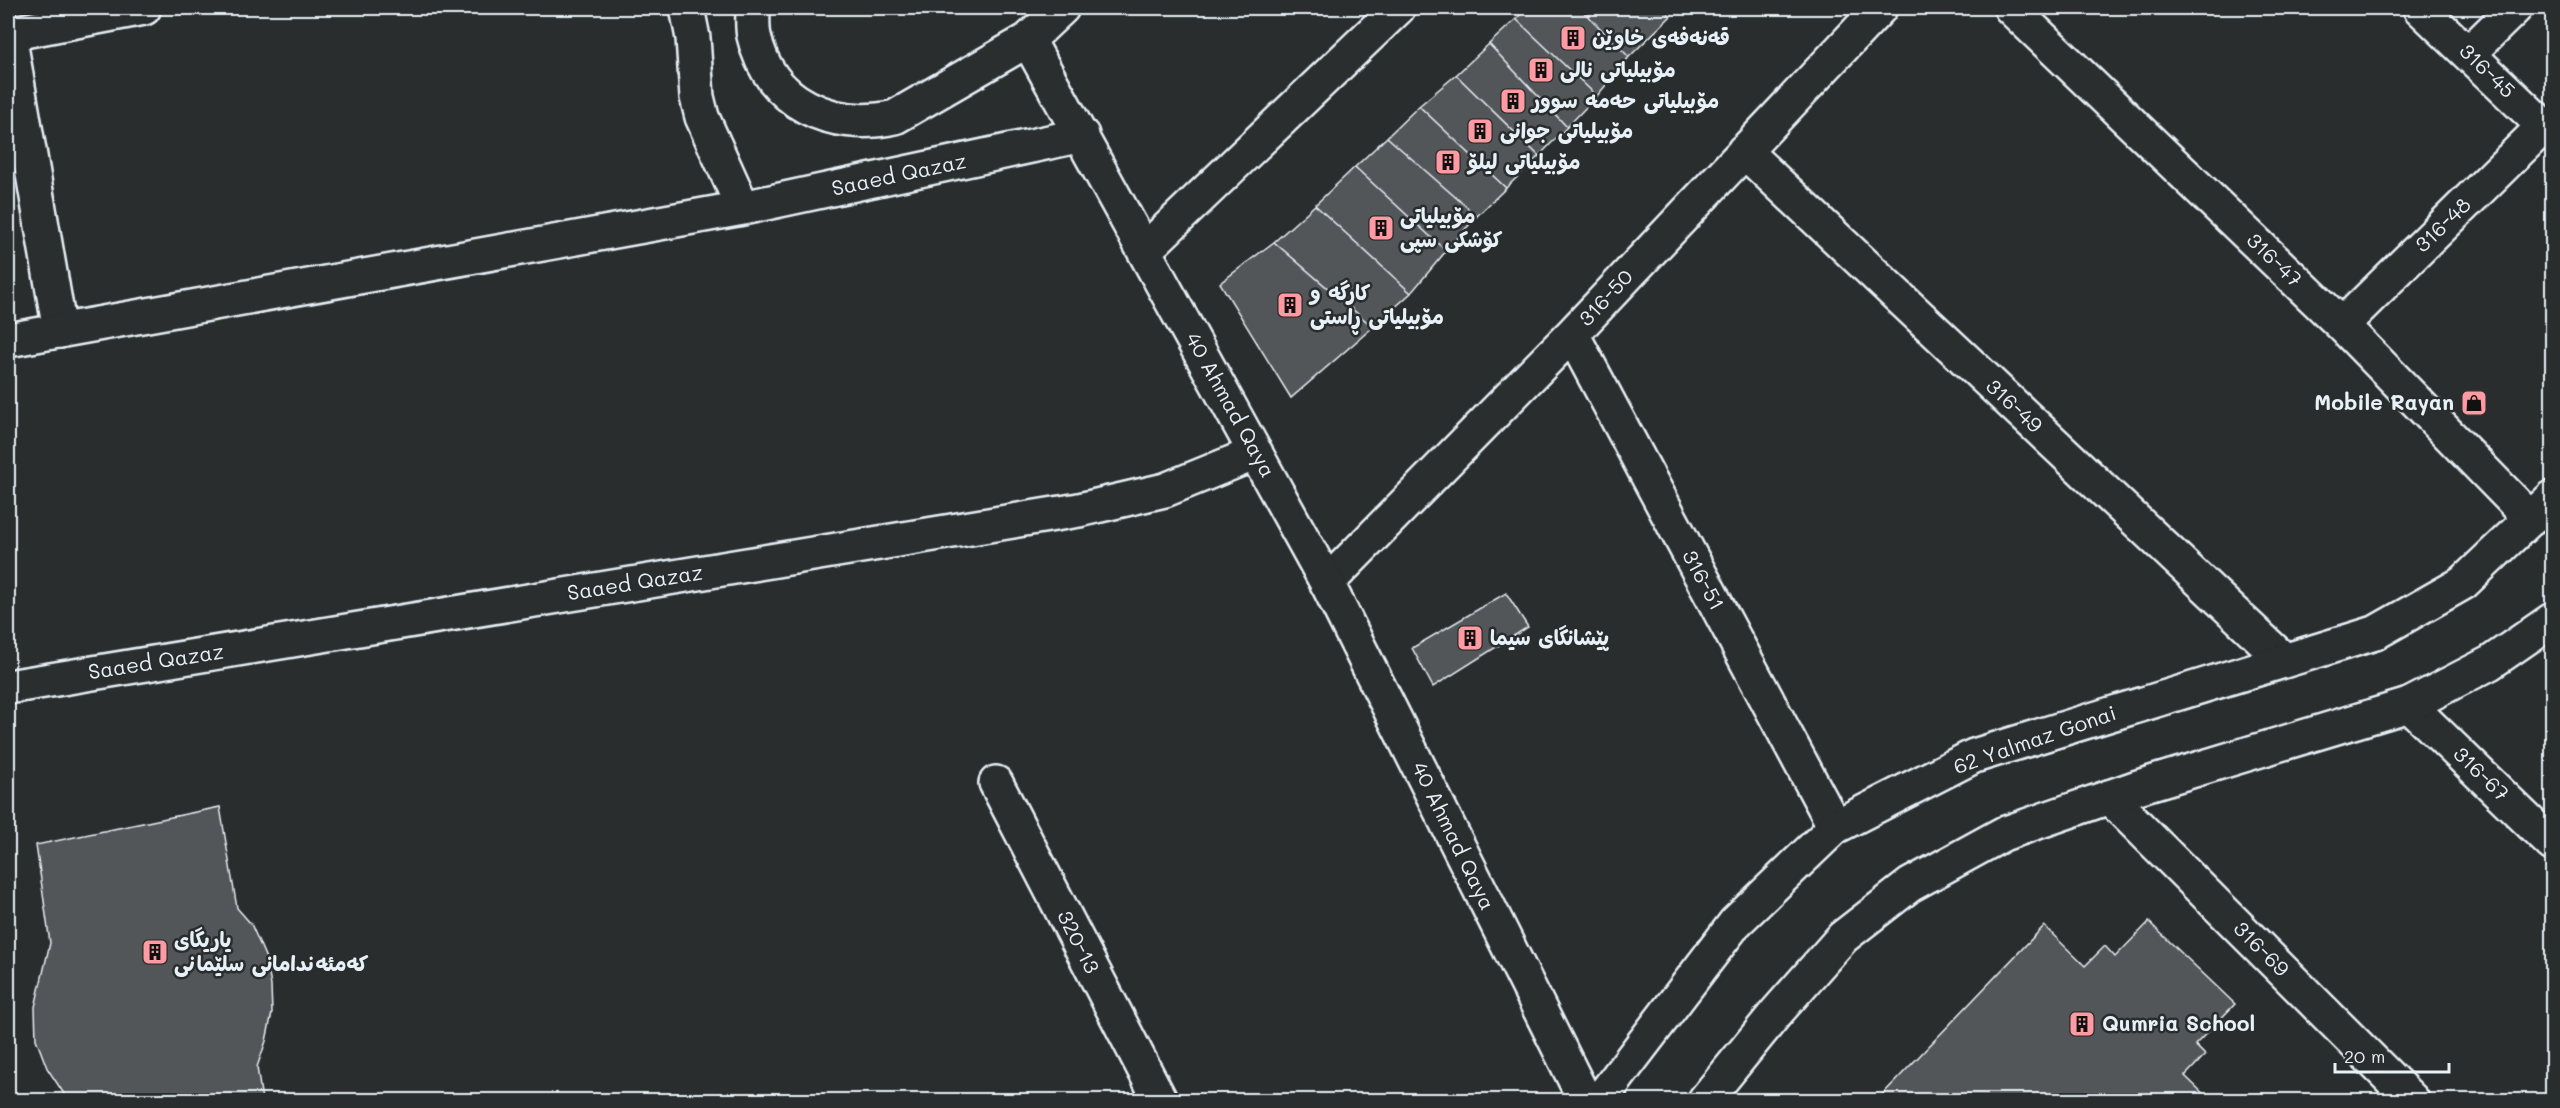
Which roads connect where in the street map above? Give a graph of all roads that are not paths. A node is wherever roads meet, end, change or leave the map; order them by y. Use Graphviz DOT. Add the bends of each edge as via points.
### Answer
graph roads {
  1 [pos="144,8"];
  2 [pos="687,8"];
  3 [pos="753,8"];
  4 [pos="1062,8"];
  5 [pos="1398,8"];
  6 [pos="1880,8"];
  7 [pos="2011,8"];
  8 [pos="2420,8"];
  9 [pos="2515,8"];
  10 [pos="8,34"];
  11 [pos="1028,40"];
  12 [pos="2469,53"];
  13 [pos="2548,130"];
  14 [pos="1082,135"];
  15 [pos="1744,151"];
  16 [pos="743,208"];
  17 [pos="1145,250"];
  18 [pos="2342,325"];
  19 [pos="60,331"];
  20 [pos="1572,334"];
  21 [pos="8,340"];
  22 [pos="1256,453"];
  23 [pos="2542,508"];
  24 [pos="1327,583"];
  25 [pos="2553,620"];
  26 [pos="2284,660"];
  27 [pos="8,687"];
  28 [pos="2409,705"];
  29 [pos="996,783"];
  30 [pos="2109,797"];
  31 [pos="1835,827"];
  32 [pos="2553,844"];
  33 [pos="1160,1101"];
  34 [pos="1584,1101"];
  35 [pos="1600,1101"];
  36 [pos="1705,1101"];
  37 [pos="2412,1101"];
  1 -- 10 [label="street"];
  2 -- 16 [label="street" via="702,117"];
  3 -- 11 [label="street" via="754,34 761,55 786,93 826,117 849,122 895,117"];
  4 -- 11 [label="street"];
  5 -- 17 [label="street"];
  6 -- 15 [label="street, 316-50"];
  7 -- 18 [label="street, 316-47"];
  8 -- 12 [label="street, 316-45"];
  9 -- 12 [label="street"];
  10 -- 19 [label="street"];
  11 -- 14 [label="street, 40 Ahmad Qaya"];
  12 -- 13 [label="street, 316-45"];
  13 -- 18 [label="street, 316-48"];
  14 -- 16 [label="street, Saaed Qazaz"];
  14 -- 17 [label="street, 40 Ahmad Qaya"];
  15 -- 20 [label="street, 316-50"];
  15 -- 26 [label="street, 316-49"];
  16 -- 19 [label="street, Saaed Qazaz"];
  17 -- 22 [label="street, 40 Ahmad Qaya"];
  18 -- 23 [label="street, 316-47"];
  19 -- 21 [label="street, Saaed Qazaz"];
  20 -- 24 [label="street, 316-50"];
  20 -- 31 [label="street, 316-51"];
  22 -- 24 [label="street, 40 Ahmad Qaya"];
  22 -- 27 [label="street, Saaed Qazaz" via="1165,490 1079,510"];
  23 -- 26 [label="street, 62 Yalmaz Gonai" via="2463,583 2374,633"];
  24 -- 34 [label="street, 40 Ahmad Qaya"];
  25 -- 28 [label="street" via="2490,663"];
  26 -- 31 [label="street, 62 Yalmaz Gonai" via="1974,756"];
  28 -- 30 [label="street"];
  28 -- 32 [label="street, 316-67"];
  29 -- 33 [label="street, 320-13"];
  30 -- 36 [label="street" via="2003,834 1910,885 1843,937"];
  30 -- 37 [label="street, 316-69"];
  31 -- 35 [label="street, 62 Yalmaz Gonai" via="1735,923"];
}
